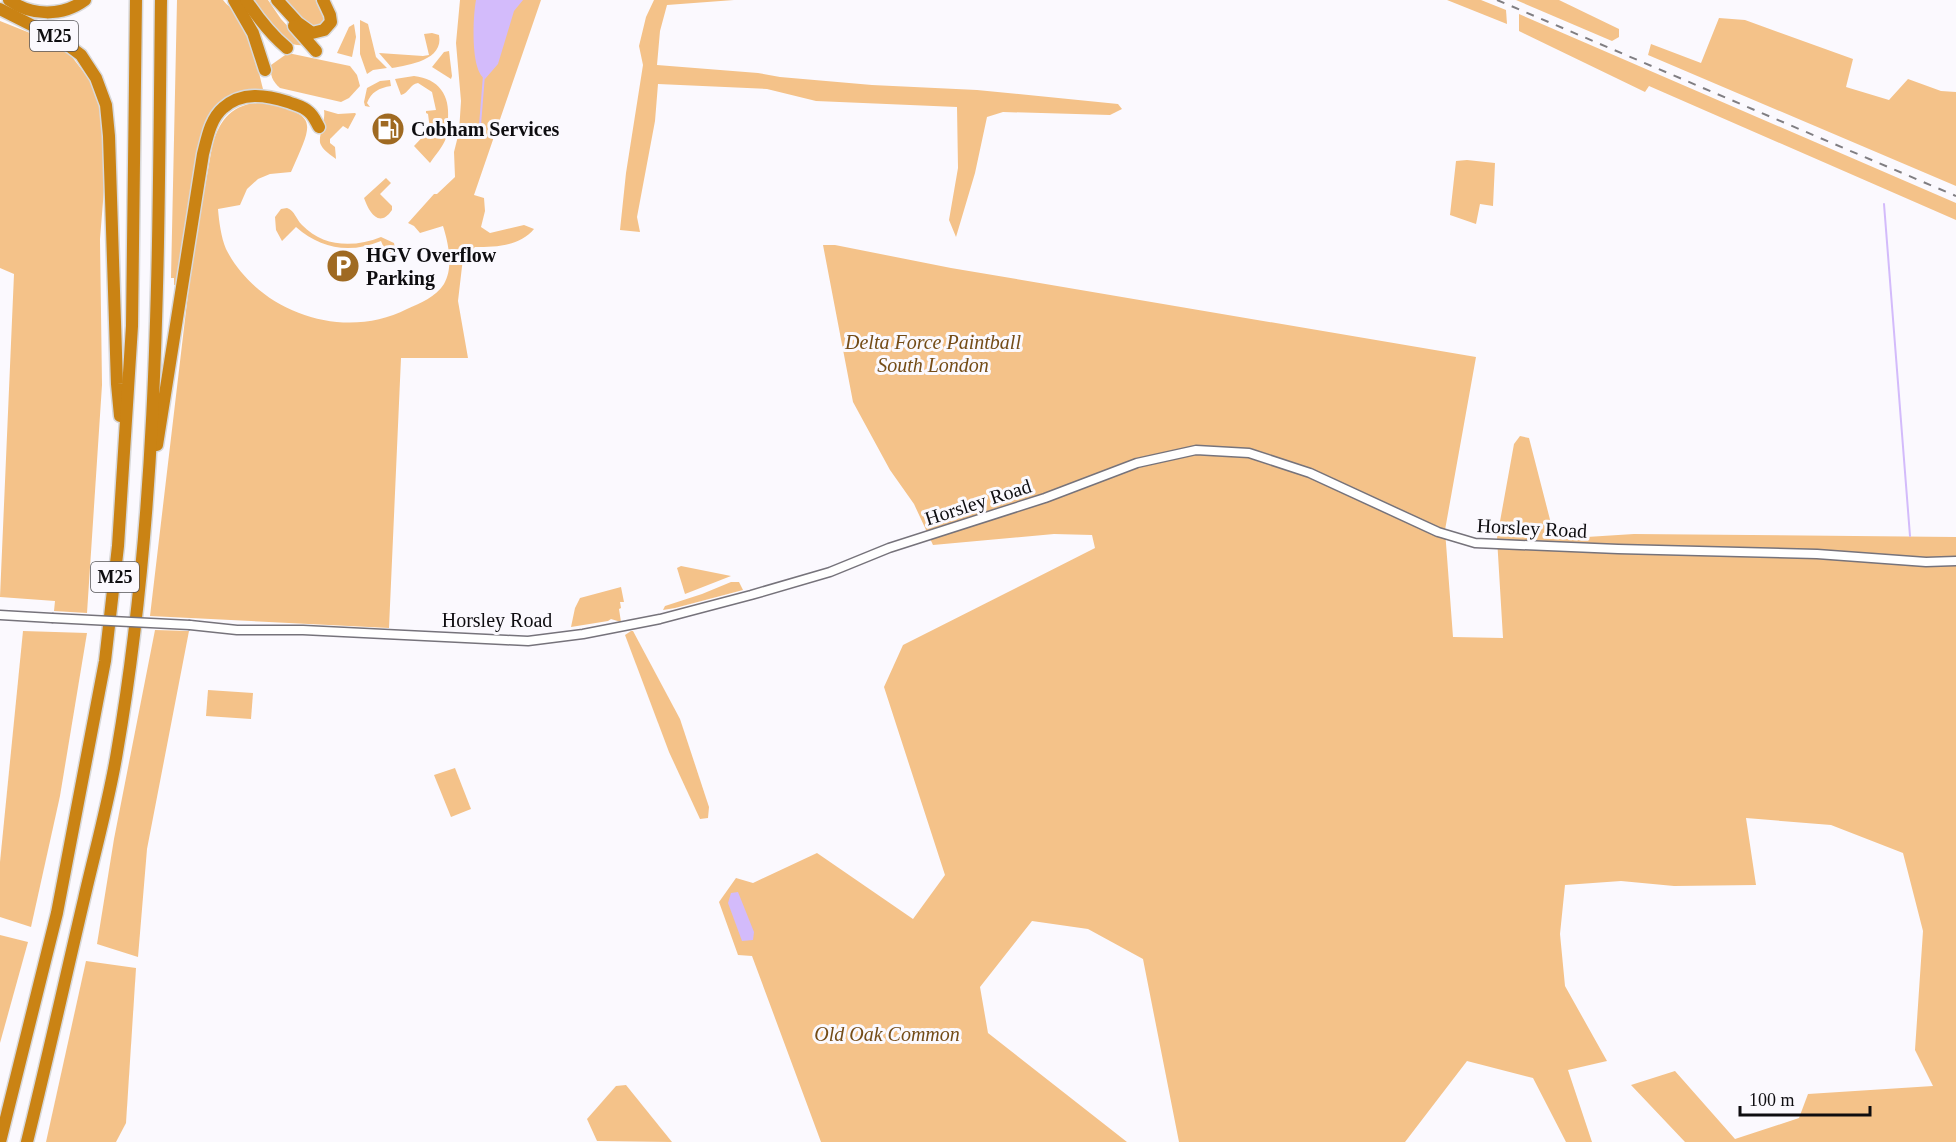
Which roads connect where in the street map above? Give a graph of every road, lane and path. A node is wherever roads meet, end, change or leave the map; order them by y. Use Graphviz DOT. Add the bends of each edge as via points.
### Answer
graph roads {
  1 [pos="9,0"];
  2 [pos="85,0"];
  3 [pos="136,0"];
  4 [pos="161,0"];
  5 [pos="234,0"];
  6 [pos="246,0"];
  7 [pos="277,0"];
  8 [pos="323,0"];
  9 [pos="0,9"];
  10 [pos="287,48"];
  11 [pos="316,51"];
  12 [pos="265,70"];
  13 [pos="319,127"];
  14 [pos="124,448"];
  15 [pos="147,512"];
  16 [pos="1956,561"];
  17 [pos="0,615"];
  18 [pos="0,1142"];
  19 [pos="27,1142"];
  1 -- 2 [label="highway, M25" via="31,12 54,12"];
  3 -- 14 [label="highway, M25" via="132,326"];
  4 -- 15 [label="highway, M25" via="156,310"];
  5 -- 12 [label="highway" via="253,33"];
  6 -- 10 [label="highway" via="274,38"];
  7 -- 8 [label="highway" via="312,33 324,30 331,22"];
  7 -- 11 [label="highway"];
  9 -- 14 [label="highway, M25" via="61,40 81,55 96,78 106,105 117,384"];
  13 -- 15 [label="highway, M25" via="303,107 262,95 232,102 212,122 203,154"];
  14 -- 18 [label="highway, M25" via="105,661 57,913"];
  15 -- 19 [label="highway, M25" via="117,753"];
  16 -- 17 [label="street, Horsley Road, bridge" via="1475,543 1438,532 1311,473 1249,453 1197,450 1137,463 789,585 660,619 583,634 528,641 237,630"];
}
